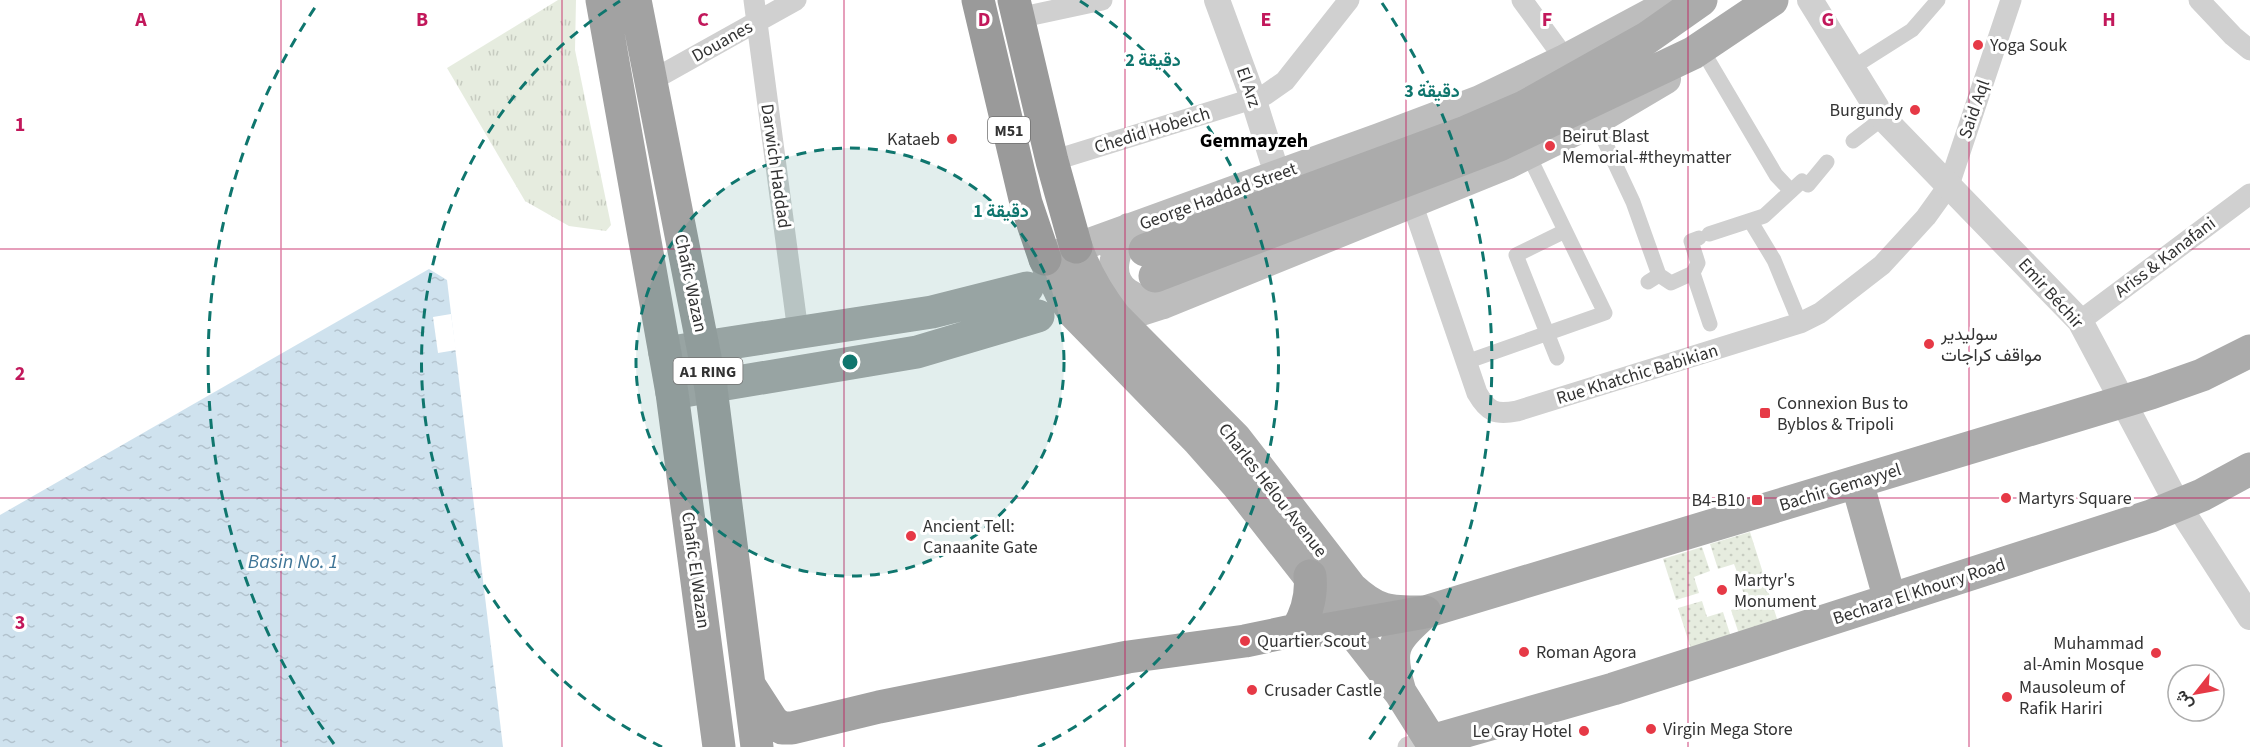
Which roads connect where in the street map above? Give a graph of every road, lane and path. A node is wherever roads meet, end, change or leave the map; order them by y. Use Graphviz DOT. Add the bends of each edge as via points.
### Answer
graph roads {
  1 [pos="635,0"];
  2 [pos="754,0"];
  3 [pos="795,0"];
  4 [pos="978,0"];
  5 [pos="1099,0"];
  6 [pos="1217,0"];
  7 [pos="1349,0"];
  8 [pos="1522,0"];
  9 [pos="1685,0"];
  10 [pos="1701,0"];
  11 [pos="1772,0"];
  12 [pos="1810,0"];
  13 [pos="1938,0"];
  14 [pos="2011,0"];
  15 [pos="2199,0"];
  16 [pos="1016,9"];
  17 [pos="604,11"];
  18 [pos="757,22"];
  19 [pos="1697,50"];
  20 [pos="2250,50"];
  21 [pos="1565,59"];
  22 [pos="1852,68"];
  23 [pos="649,82"];
  24 [pos="1253,98"];
  25 [pos="1883,117"];
  26 [pos="1595,121"];
  27 [pos="1853,141"];
  28 [pos="1528,154"];
  29 [pos="1052,161"];
  30 [pos="1827,162"];
  31 [pos="1277,174"];
  32 [pos="1949,185"];
  33 [pos="1791,191"];
  34 [pos="2250,194"];
  35 [pos="1412,203"];
  36 [pos="1751,222"];
  37 [pos="1565,231"];
  38 [pos="1076,247"];
  39 [pos="1045,259"];
  40 [pos="1148,264"];
  41 [pos="1693,273"];
  42 [pos="1099,320"];
  43 [pos="2080,321"];
  44 [pos="1800,323"];
  45 [pos="1710,324"];
  46 [pos="798,332"];
  47 [pos="1548,334"];
  48 [pos="704,346"];
  49 [pos="2250,351"];
  50 [pos="665,353"];
  51 [pos="1557,358"];
  52 [pos="1466,362"];
  53 [pos="711,387"];
  54 [pos="672,393"];
  55 [pos="2122,402"];
  56 [pos="2250,469"];
  57 [pos="1857,482"];
  58 [pos="2178,506"];
  59 [pos="1310,576"];
  60 [pos="1890,600"];
  61 [pos="1425,612"];
  62 [pos="2250,617"];
  63 [pos="1348,626"];
  64 [pos="1297,630"];
  65 [pos="748,684"];
  66 [pos="1400,692"];
  67 [pos="1424,745"];
  68 [pos="719,747"];
  69 [pos="756,747"];
  1 -- 23 [label="highway, Chafic Wazan / A1 RING"];
  2 -- 18 [label="street, Darwich Haddad"];
  3 -- 18 [label="street, Douanes"];
  4 -- 39 [label="highway, M51" via="1026,203"];
  5 -- 16 [label="street"];
  6 -- 24 [label="street, El Arz"];
  7 -- 24 [label="street, Chedid Hobeich" via="1285,81"];
  8 -- 21 [label="street"];
  9 -- 21 [label="main road, George Haddad Street" via="1668,4"];
  10 -- 40 [label="main road, George Haddad Street" via="1647,38 1524,107"];
  11 -- 19 [label="main road, George Haddad Street"];
  12 -- 22 [label="street, Emir Béchir"];
  13 -- 22 [label="street" via="1912,30"];
  14 -- 32 [label="street, Said Aql"];
  15 -- 20 [label="street"];
  16 -- 29 [label="highway, M51"];
  17 -- 50 [label="highway, Chafic Wazan / A1 RING"];
  18 -- 23 [label="street, Douanes"];
  18 -- 46 [label="street, Darwich Haddad"];
  19 -- 26 [label="main road, George Haddad Street" via="1666,79"];
  19 -- 33 [label="street" via="1776,175"];
  19 -- 40 [label="main road, George Haddad Street" via="1499,145"];
  21 -- 31 [label="main road, George Haddad Street" via="1480,100"];
  22 -- 25 [label="street, Emir Béchir"];
  23 -- 48 [label="highway, Chafic Wazan / A1 RING"];
  24 -- 29 [label="street, Chedid Hobeich"];
  24 -- 31 [label="street, El Arz"];
  25 -- 27 [label="street"];
  25 -- 32 [label="street, Emir Béchir"];
  26 -- 28 [label="main road, George Haddad Street"];
  26 -- 41 [label="street" via="1633,202 1654,279 1671,283"];
  28 -- 35 [label="main road, George Haddad Street"];
  28 -- 37 [label="street"];
  29 -- 38 [label="highway, M51"];
  30 -- 33 [label="street" via="1808,185 1802,181"];
  31 -- 40 [label="main road, George Haddad Street"];
  32 -- 43 [label="street, Emir Béchir"];
  32 -- 44 [label="street, Rue Khatchic Babikian" via="1882,265 1820,313"];
  33 -- 36 [label="street" via="1764,216"];
  34 -- 43 [label="street, Ariss & Kanafani"];
  35 -- 40 [label="main road, George Haddad Street"];
  35 -- 52 [label="street, Rue Khatchic Babikian"];
  36 -- 41 [label="street" via="1691,241 1698,263"];
  36 -- 44 [label="street" via="1774,261"];
  37 -- 47 [label="street" via="1516,255"];
  37 -- 47 [label="street" via="1605,313"];
  38 -- 39 [label="main road, George Haddad Street"];
  38 -- 40 [label="main road, George Haddad Street"];
  38 -- 42 [label="main road, Charles Hélou Avenue"];
  39 -- 42 [label="main road, Charles Hélou Avenue" via="1061,292"];
  40 -- 42 [label="main road, George Haddad Street"];
  41 -- 45 [label="street"];
  42 -- 59 [label="main road, Charles Hélou Avenue"];
  42 -- 61 [label="main road, Charles Hélou Avenue" via="1235,438 1351,588 1393,613"];
  43 -- 55 [label="street, Emir Béchir"];
  44 -- 52 [label="street, Rue Khatchic Babikian" via="1504,414 1484,405"];
  46 -- 48 [label="main road"];
  46 -- 53 [label="main road" via="1033,302 917,352"];
  47 -- 51 [label="street"];
  47 -- 52 [label="street"];
  48 -- 50 [label="main road"];
  48 -- 53 [label="highway, Chafic Wazan / A1 RING"];
  49 -- 55 [label="main road, Bachir Gemayyel" via="2202,375"];
  50 -- 54 [label="highway, Chafic Wazan / A1 RING"];
  53 -- 54 [label="main road"];
  53 -- 65 [label="highway, Chafic Wazan / A1 RING"];
  54 -- 68 [label="highway, Chafic El Wazan / A1 RING"];
  55 -- 57 [label="main road, Bachir Gemayyel"];
  55 -- 58 [label="street, Emir Béchir"];
  56 -- 58 [label="main road, Bechara El Khoury Road"];
  57 -- 60 [label="main road"];
  57 -- 61 [label="main road, Bachir Gemayyel"];
  58 -- 60 [label="main road, Bechara El Khoury Road"];
  58 -- 62 [label="street, Emir Béchir"];
  59 -- 63 [label="main road, Charles Hélou Avenue"];
  59 -- 64 [label="highway" via="1308,607"];
  60 -- 67 [label="main road, Bechara El Khoury Road"];
  61 -- 63 [label="highway"];
  61 -- 66 [label="main road" via="1405,630 1394,648 1393,666"];
  63 -- 64 [label="highway"];
  63 -- 66 [label="main road, Charles Hélou Avenue"];
  64 -- 65 [label="highway" via="1128,657 792,728 782,728 773,722"];
  65 -- 69 [label="highway, Chafic Wazan / A1 RING"];
  66 -- 67 [label="main road"];
}
